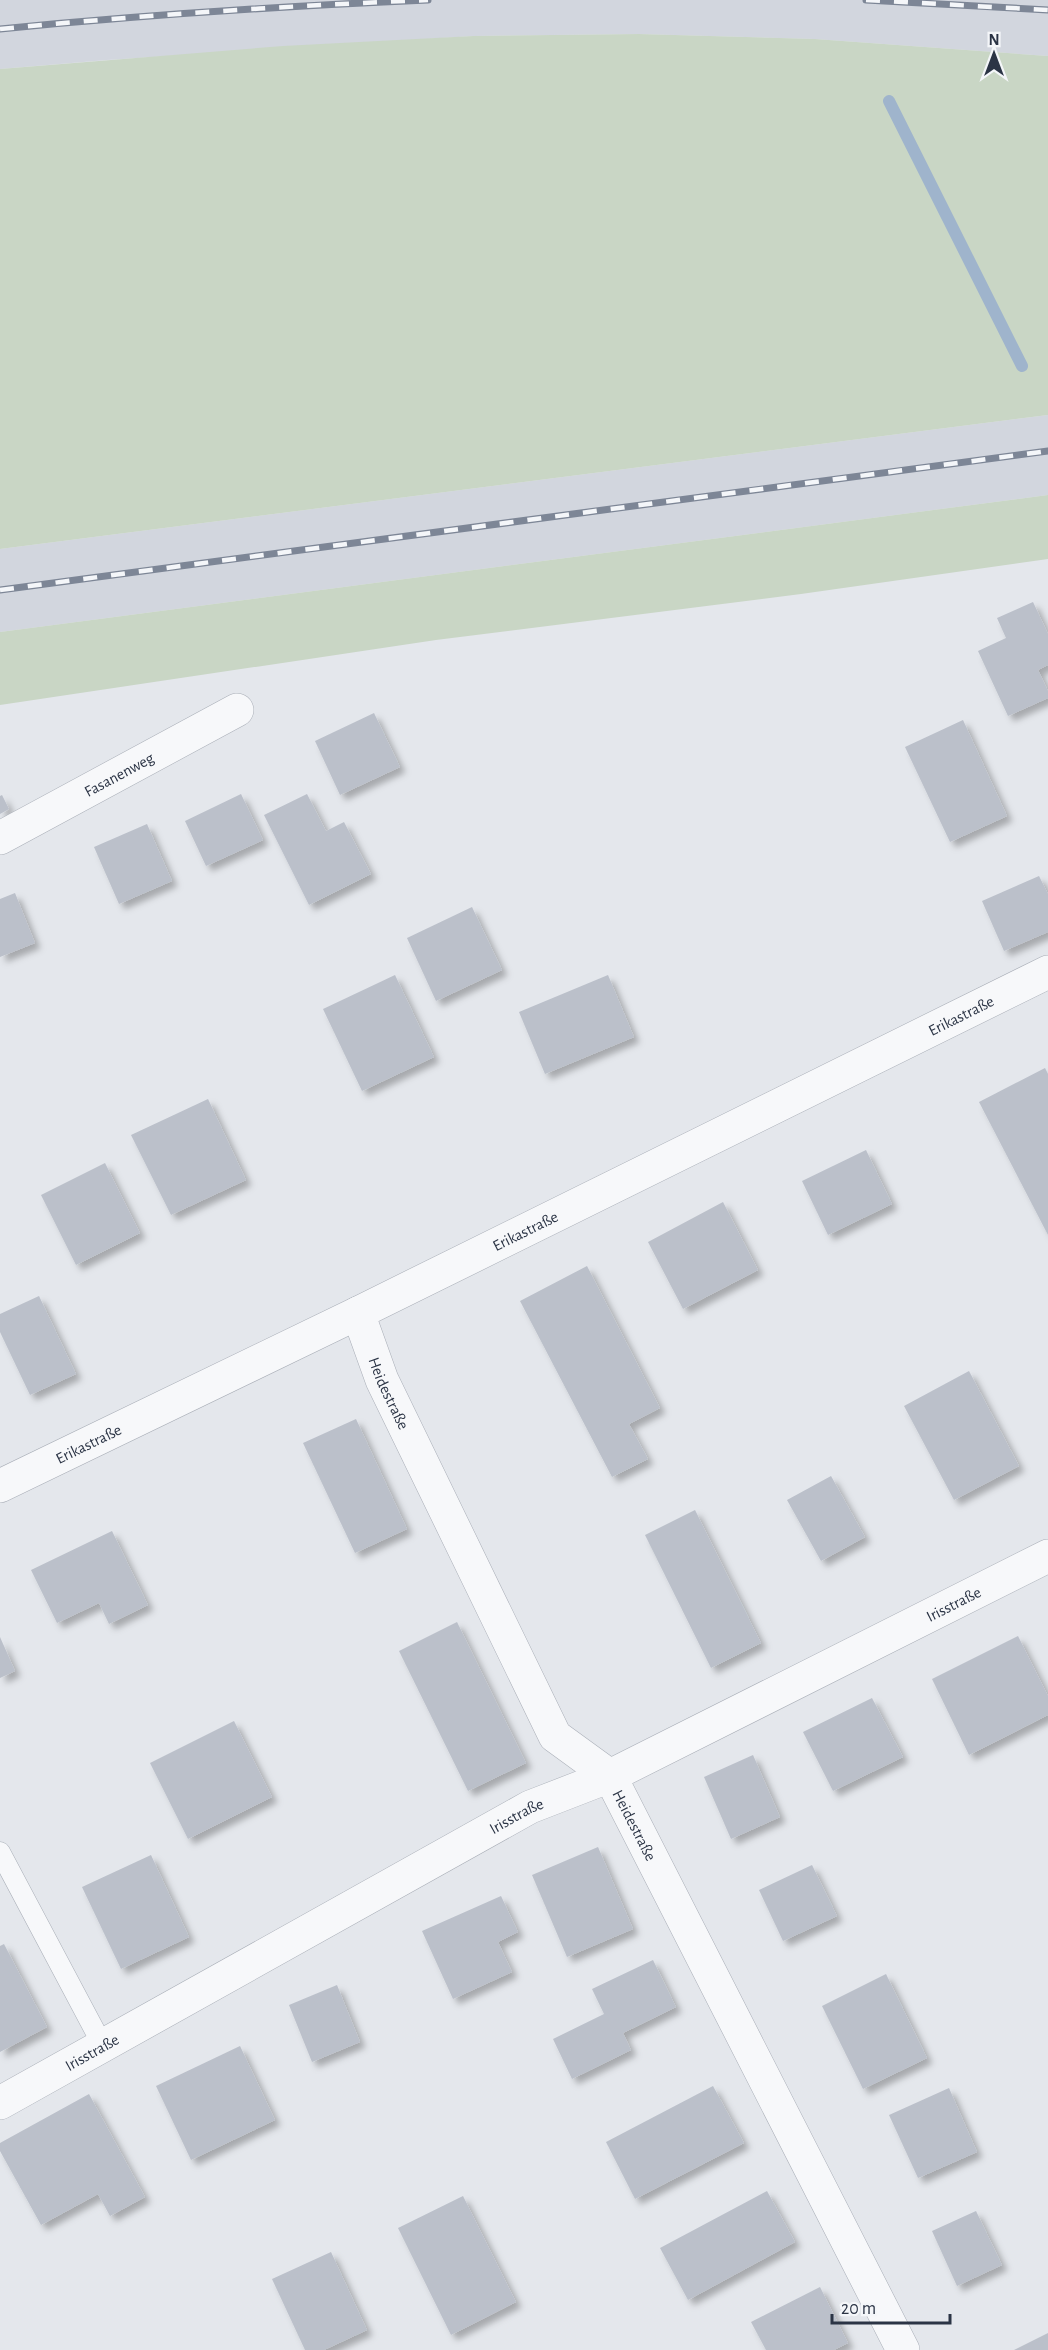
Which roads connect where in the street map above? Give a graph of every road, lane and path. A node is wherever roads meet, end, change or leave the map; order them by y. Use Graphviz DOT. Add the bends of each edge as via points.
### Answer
graph roads {
  1 [pos="237,710"];
  2 [pos="0,838"];
  3 [pos="1048,972"];
  4 [pos="358,1313"];
  5 [pos="0,1486"];
  6 [pos="1048,1556"];
  7 [pos="610,1776"];
  8 [pos="0,1852"];
  9 [pos="103,2046"];
  10 [pos="0,2103"];
  11 [pos="903,2350"];
  1 -- 2 [label="street, Fasanenweg"];
  3 -- 4 [label="street, Erikastraße"];
  4 -- 5 [label="street, Erikastraße"];
  4 -- 7 [label="street, Heidestraße" via="382,1380 555,1736"];
  6 -- 7 [label="street, Irisstraße"];
  7 -- 9 [label="street, Irisstraße" via="530,1807"];
  7 -- 11 [label="street, Heidestraße"];
  8 -- 9 [label="lane"];
  9 -- 10 [label="street, Irisstraße"];
}
